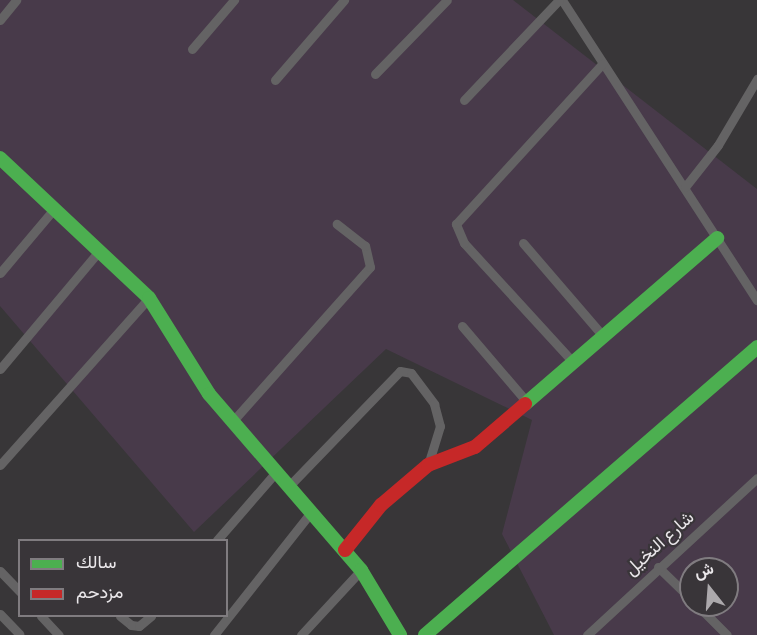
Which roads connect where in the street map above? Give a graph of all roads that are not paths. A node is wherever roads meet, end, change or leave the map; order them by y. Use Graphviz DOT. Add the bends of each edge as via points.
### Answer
graph roads {
  1 [pos="16,0"];
  2 [pos="234,0"];
  3 [pos="344,0"];
  4 [pos="447,0"];
  5 [pos="561,0"];
  6 [pos="0,20"];
  7 [pos="192,49"];
  8 [pos="602,64"];
  9 [pos="375,74"];
  10 [pos="757,79"];
  11 [pos="275,80"];
  12 [pos="464,100"];
  13 [pos="0,158"];
  14 [pos="684,187"];
  15 [pos="53,210"];
  16 [pos="337,224"];
  17 [pos="717,238"];
  18 [pos="523,243"];
  19 [pos="100,250"];
  20 [pos="0,273"];
  21 [pos="150,298"];
  22 [pos="757,300"];
  23 [pos="462,326"];
  24 [pos="603,336"];
  25 [pos="757,346"];
  26 [pos="573,362"];
  27 [pos="0,369"];
  28 [pos="526,401"];
  29 [pos="231,423"];
  30 [pos="0,465"];
  31 [pos="428,465"];
  32 [pos="277,471"];
  33 [pos="757,478"];
  34 [pos="290,485"];
  35 [pos="312,511"];
  36 [pos="217,539"];
  37 [pos="345,550"];
  38 [pos="658,567"];
  39 [pos="361,570"];
  40 [pos="0,572"];
  41 [pos="679,587"];
  42 [pos="18,590"];
  43 [pos="0,614"];
  44 [pos="43,617"];
  45 [pos="122,617"];
  46 [pos="149,617"];
  47 [pos="709,617"];
  48 [pos="19,634"];
  49 [pos="59,635"];
  50 [pos="214,635"];
  51 [pos="301,635"];
  52 [pos="400,635"];
  53 [pos="425,635"];
  54 [pos="586,635"];
  55 [pos="727,635"];
  1 -- 6 [label="street"];
  2 -- 7 [label="street"];
  3 -- 11 [label="street"];
  4 -- 9 [label="street"];
  5 -- 8 [label="street"];
  5 -- 12 [label="street"];
  8 -- 14 [label="street"];
  8 -- 26 [label="street" via="456,224 464,243"];
  10 -- 14 [label="street" via="718,145"];
  13 -- 15 [label="street"];
  14 -- 17 [label="street"];
  15 -- 19 [label="street"];
  15 -- 20 [label="street"];
  16 -- 29 [label="street" via="365,246 370,267"];
  17 -- 22 [label="street"];
  17 -- 24 [label="street"];
  18 -- 24 [label="street"];
  19 -- 21 [label="street"];
  19 -- 27 [label="street"];
  21 -- 29 [label="street" via="208,394"];
  21 -- 30 [label="street"];
  23 -- 28 [label="street"];
  24 -- 26 [label="street"];
  25 -- 53 [label="street"];
  26 -- 28 [label="street"];
  28 -- 31 [label="street" via="474,447"];
  29 -- 32 [label="street"];
  31 -- 34 [label="street" via="440,426 434,404 411,373 400,371"];
  31 -- 37 [label="street" via="381,505"];
  32 -- 34 [label="street"];
  32 -- 36 [label="street"];
  33 -- 38 [label="street, شارع النخيل"];
  34 -- 35 [label="street"];
  35 -- 37 [label="street"];
  35 -- 50 [label="street"];
  37 -- 39 [label="street"];
  38 -- 41 [label="street"];
  38 -- 54 [label="street, شارع النخيل"];
  39 -- 51 [label="street"];
  39 -- 52 [label="street"];
  40 -- 42 [label="street"];
  43 -- 48 [label="street"];
  44 -- 49 [label="street"];
  45 -- 46 [label="street" via="131,626 139,626"];
  47 -- 55 [label="street"];
}
